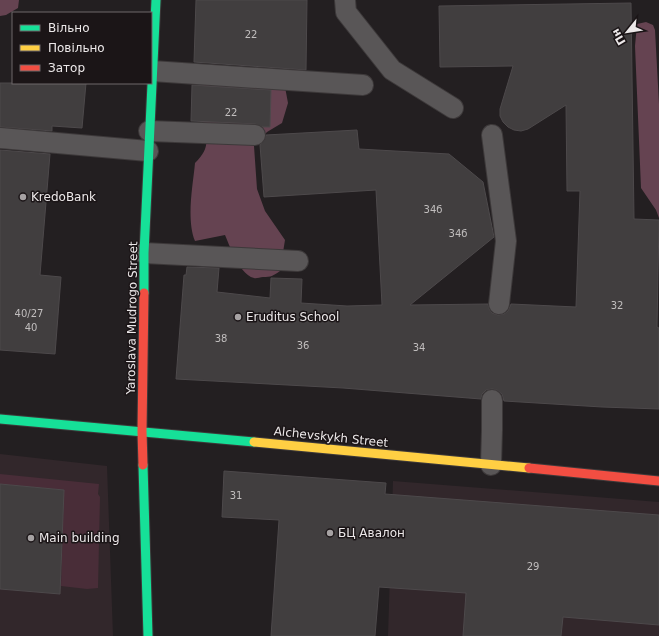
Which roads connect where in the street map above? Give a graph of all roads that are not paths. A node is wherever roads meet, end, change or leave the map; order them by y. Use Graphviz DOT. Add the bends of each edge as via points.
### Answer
graph roads {
  1 [pos="156,0"];
  2 [pos="345,0"];
  3 [pos="152,70"];
  4 [pos="151,84"];
  5 [pos="363,85"];
  6 [pos="453,108"];
  7 [pos="149,131"];
  8 [pos="255,135"];
  9 [pos="492,135"];
  10 [pos="0,138"];
  11 [pos="148,151"];
  12 [pos="144,253"];
  13 [pos="298,261"];
  14 [pos="499,304"];
  15 [pos="492,400"];
  16 [pos="0,419"];
  17 [pos="142,431"];
  18 [pos="490,465"];
  19 [pos="659,481"];
  20 [pos="148,636"];
  1 -- 3 [label="street, Yaroslava Mudrogo Street"];
  2 -- 6 [label="lane" via="346,12 392,70"];
  3 -- 5 [label="lane"];
  4 -- 7 [label="street, Yaroslava Mudrogo Street"];
  7 -- 8 [label="lane"];
  7 -- 11 [label="street, Yaroslava Mudrogo Street"];
  9 -- 14 [label="lane" via="506,241"];
  10 -- 11 [label="lane"];
  11 -- 12 [label="street, Yaroslava Mudrogo Street"];
  12 -- 13 [label="lane"];
  12 -- 17 [label="street, Yaroslava Mudrogo Street"];
  15 -- 18 [label="lane"];
  16 -- 17 [label="street, Alchevskykh Street"];
  17 -- 18 [label="street, Alchevskykh Street"];
  17 -- 20 [label="street, Yaroslava Mudrogo Street"];
  18 -- 19 [label="street, Alchevskykh Street"];
}
